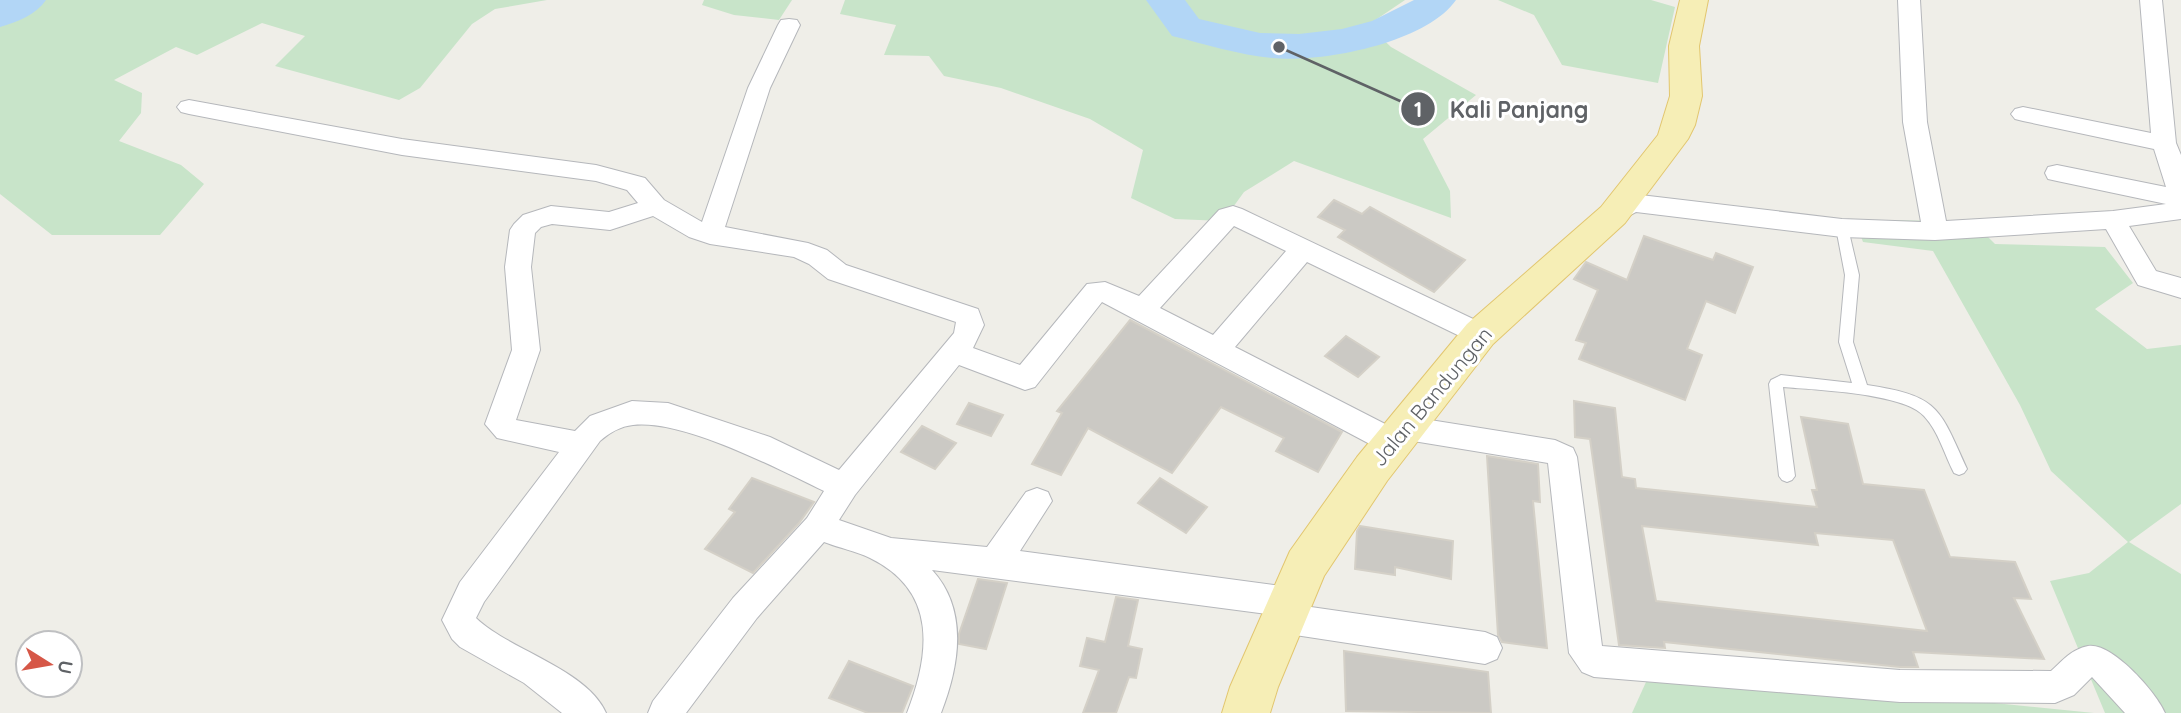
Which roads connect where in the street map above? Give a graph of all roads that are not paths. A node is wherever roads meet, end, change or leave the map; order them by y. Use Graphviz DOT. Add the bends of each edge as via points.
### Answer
graph roads {
  1 [pos="1694,0"];
  2 [pos="1909,0"];
  3 [pos="2151,0"];
  4 [pos="789,25"];
  5 [pos="189,107"];
  6 [pos="2023,114"];
  7 [pos="2164,143"];
  8 [pos="2057,173"];
  9 [pos="2181,198"];
  10 [pos="654,206"];
  11 [pos="2181,210"];
  12 [pos="1613,215"];
  13 [pos="2113,220"];
  14 [pos="1842,228"];
  15 [pos="1935,231"];
  16 [pos="710,235"];
  17 [pos="1303,249"];
  18 [pos="2181,288"];
  19 [pos="1143,309"];
  20 [pos="1480,334"];
  21 [pos="1217,349"];
  22 [pos="954,352"];
  23 [pos="1861,391"];
  24 [pos="1399,435"];
  25 [pos="582,444"];
  26 [pos="1959,469"];
  27 [pos="1787,475"];
  28 [pos="844,486"];
  29 [pos="1037,501"];
  30 [pos="818,527"];
  31 [pos="887,551"];
  32 [pos="995,562"];
  33 [pos="1285,610"];
  34 [pos="1485,648"];
  35 [pos="589,713"];
  36 [pos="665,713"];
  37 [pos="924,713"];
  38 [pos="1246,713"];
  39 [pos="2148,713"];
  1 -- 12 [label="main road, Jalan Bandungan" via="1684,46 1686,96 1679,125"];
  2 -- 15 [label="street" via="1915,122"];
  3 -- 7 [label="street"];
  4 -- 16 [label="street" via="763,77"];
  5 -- 10 [label="street" via="402,148 596,173 636,184"];
  6 -- 7 [label="street"];
  7 -- 9 [label="street"];
  8 -- 9 [label="street"];
  10 -- 16 [label="street"];
  10 -- 25 [label="street" via="610,220 551,215 532,221 523,230 518,267 526,351 500,424 508,430"];
  11 -- 13 [label="street"];
  12 -- 14 [label="street" via="1632,203"];
  12 -- 20 [label="main road, Jalan Bandungan"];
  13 -- 15 [label="street"];
  13 -- 18 [label="street" via="2147,278"];
  14 -- 15 [label="street"];
  14 -- 23 [label="lane" via="1852,275 1846,342"];
  16 -- 22 [label="street" via="804,250 837,272 961,312 968,316 970,330"];
  17 -- 19 [label="street" via="1231,215"];
  17 -- 20 [label="street"];
  17 -- 21 [label="street"];
  19 -- 21 [label="street"];
  19 -- 22 [label="street" via="1096,291 1025,379"];
  20 -- 24 [label="main road, Jalan Bandungan"];
  21 -- 24 [label="street"];
  22 -- 28 [label="street"];
  23 -- 26 [label="lane" via="1924,405"];
  23 -- 27 [label="lane" via="1777,382"];
  24 -- 33 [label="main road, Jalan Bandungan" via="1306,565"];
  24 -- 39 [label="street" via="1555,452 1563,457 1586,653 1594,660 1900,686 2042,687 2062,684 2073,670 2092,661 2102,664"];
  25 -- 28 [label="street" via="600,424 613,419 632,413 668,415 759,446"];
  25 -- 35 [label="street" via="471,592 459,620 472,637 534,670"];
  28 -- 30 [label="street"];
  29 -- 32 [label="street"];
  30 -- 31 [label="street"];
  30 -- 36 [label="street" via="745,608"];
  31 -- 32 [label="street"];
  31 -- 37 [label="street" via="912,568 927,586 943,631 937,684"];
  32 -- 33 [label="street"];
  33 -- 34 [label="street"];
  33 -- 38 [label="main road, Jalan Bandungan"];
}
